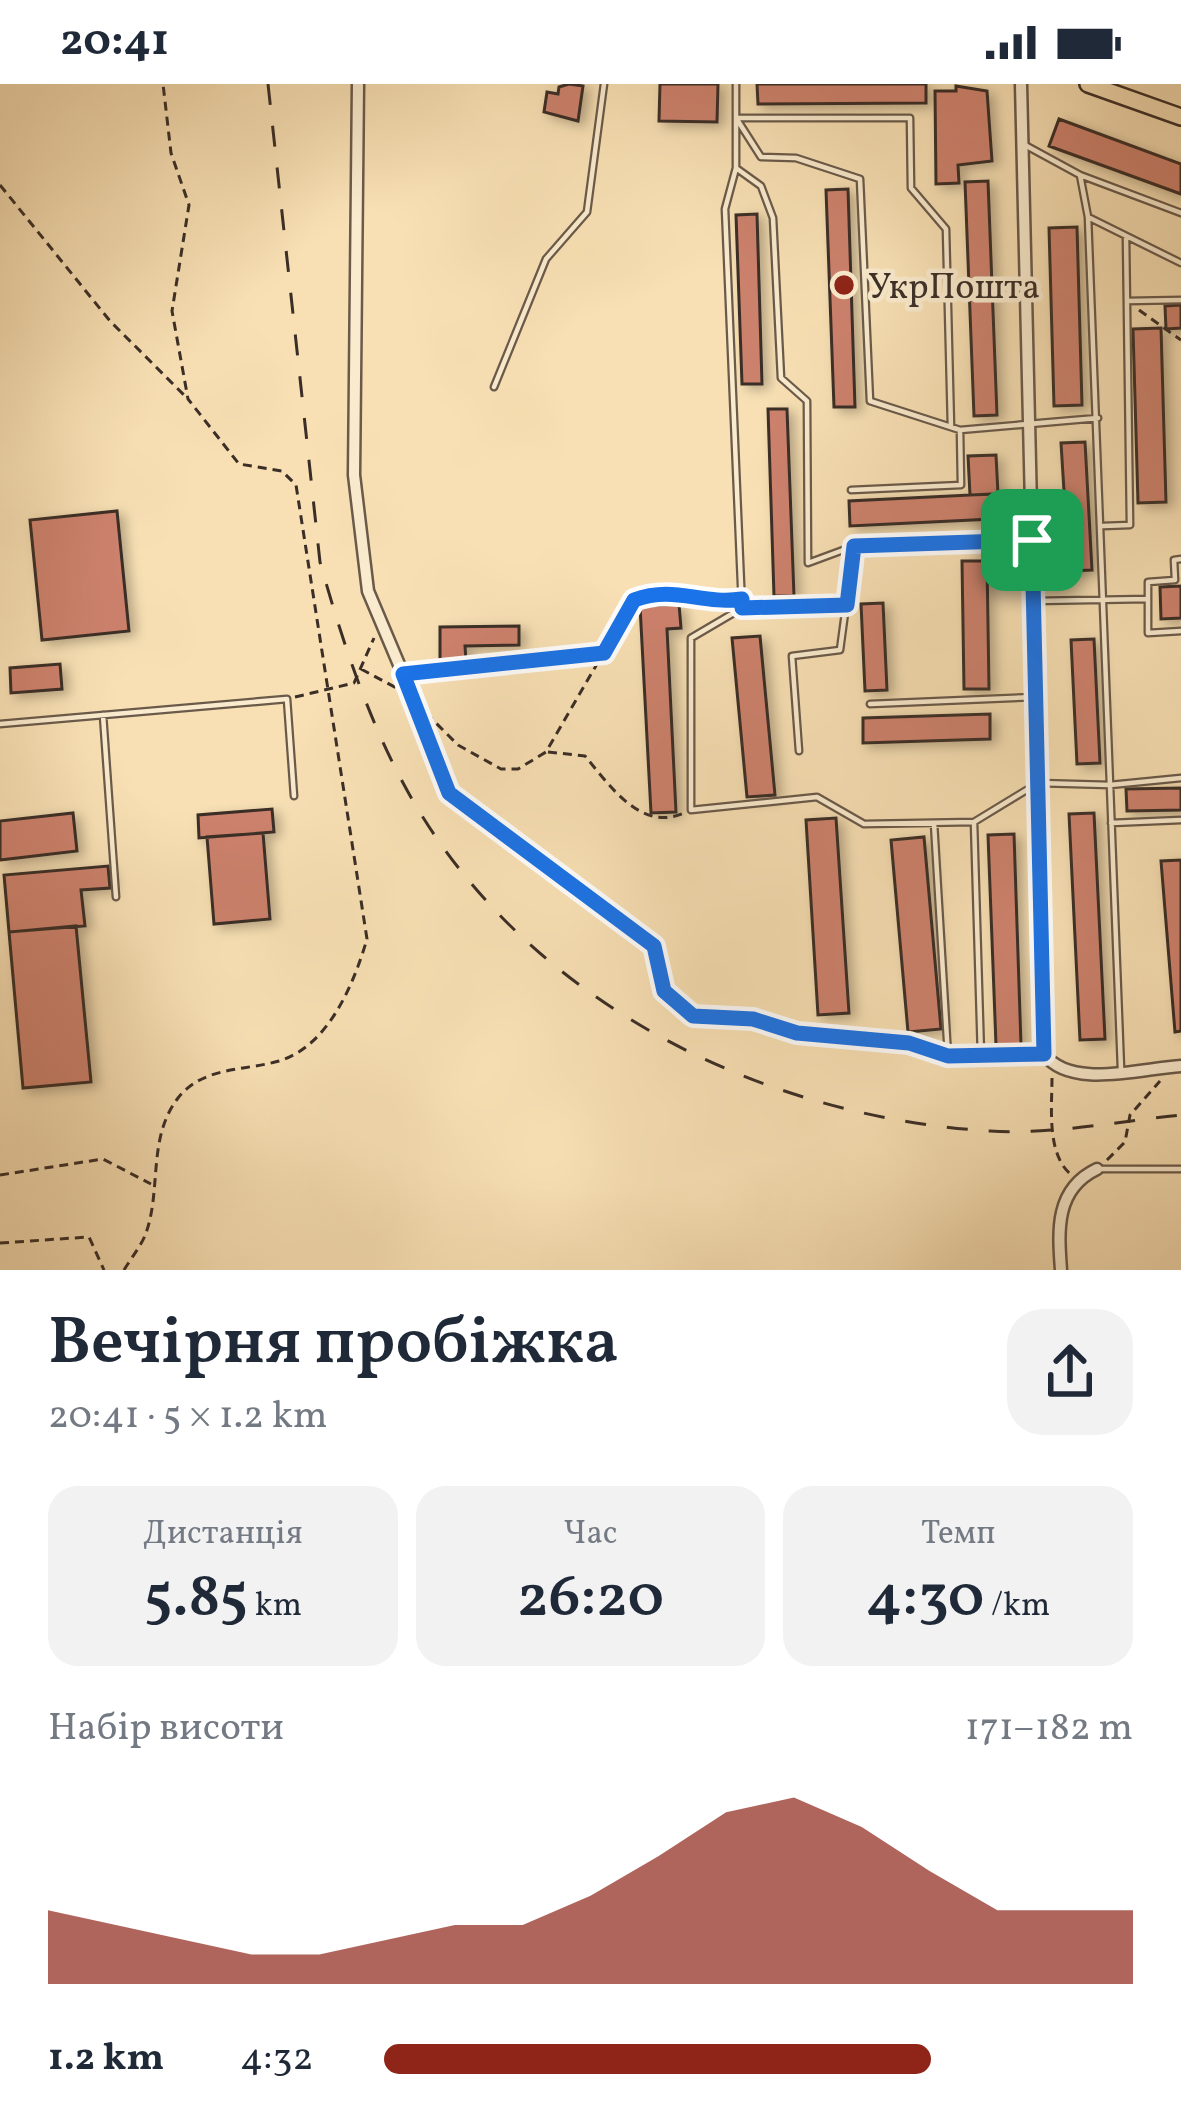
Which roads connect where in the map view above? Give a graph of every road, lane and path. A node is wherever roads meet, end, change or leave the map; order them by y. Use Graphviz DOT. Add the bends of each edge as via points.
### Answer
graph roads {
  1 [pos="163,84"];
  2 [pos="358,84"];
  3 [pos="604,84"];
  4 [pos="736,84"];
  5 [pos="1022,84"];
  6 [pos="1088,84"];
  7 [pos="1181,117"];
  8 [pos="736,118"];
  9 [pos="1023,144"];
  10 [pos="736,168"];
  11 [pos="1080,175"];
  12 [pos="0,185"];
  13 [pos="1181,213"];
  14 [pos="1088,218"];
  15 [pos="1126,236"];
  16 [pos="1181,263"];
  17 [pos="1181,300"];
  18 [pos="1127,301"];
  19 [pos="1181,340"];
  20 [pos="494,387"];
  21 [pos="188,399"];
  22 [pos="1098,418"];
  23 [pos="1029,422"];
  24 [pos="951,427"];
  25 [pos="960,430"];
  26 [pos="851,490"];
  27 [pos="1103,526"];
  28 [pos="1032,540"];
  29 [pos="854,546"];
  30 [pos="1181,559"];
  31 [pos="742,599"];
  32 [pos="1148,599"];
  33 [pos="1107,600"];
  34 [pos="1034,601"];
  35 [pos="847,605"];
  36 [pos="742,608"];
  37 [pos="381,621"];
  38 [pos="1181,631"];
  39 [pos="604,653"];
  40 [pos="518,663"];
  41 [pos="361,669"];
  42 [pos="403,674"];
  43 [pos="325,692"];
  44 [pos="408,694"];
  45 [pos="1036,698"];
  46 [pos="287,699"];
  47 [pos="870,704"];
  48 [pos="103,715"];
  49 [pos="0,724"];
  50 [pos="546,752"];
  51 [pos="799,752"];
  52 [pos="1181,778"];
  53 [pos="1038,783"];
  54 [pos="1111,784"];
  55 [pos="294,796"];
  56 [pos="692,810"];
  57 [pos="1180,821"];
  58 [pos="974,822"];
  59 [pos="934,823"];
  60 [pos="1111,823"];
  61 [pos="116,897"];
  62 [pos="948,1056"];
  63 [pos="981,1056"];
  64 [pos="1048,1059"];
  65 [pos="1178,1066"];
  66 [pos="1121,1070"];
  67 [pos="1097,1169"];
  68 [pos="1181,1169"];
  69 [pos="0,1175"];
  70 [pos="1078,1178"];
  71 [pos="151,1184"];
  72 [pos="0,1243"];
  73 [pos="104,1270"];
  74 [pos="124,1270"];
  75 [pos="1061,1270"];
  1 -- 21 [label="path" via="171,153 189,205 172,310"];
  2 -- 37 [label="street" via="351,407 368,591"];
  3 -- 20 [label="lane" via="586,212 546,259"];
  4 -- 8 [label="lane"];
  5 -- 9 [label="street"];
  6 -- 7 [label="main road"];
  8 -- 10 [label="lane"];
  8 -- 24 [label="lane" via="761,158 796,158 860,179 870,400"];
  8 -- 24 [label="lane" via="910,118 911,188 946,229"];
  9 -- 11 [label="lane"];
  9 -- 23 [label="street"];
  10 -- 29 [label="lane" via="761,186 773,218 781,378 807,401 808,562"];
  10 -- 31 [label="lane" via="725,209"];
  11 -- 13 [label="lane"];
  11 -- 14 [label="lane"];
  12 -- 21 [label="path" via="110,321"];
  14 -- 15 [label="lane"];
  14 -- 22 [label="lane"];
  15 -- 16 [label="lane"];
  15 -- 18 [label="lane"];
  17 -- 18 [label="lane"];
  18 -- 19 [label="path"];
  18 -- 27 [label="lane" via="1130,525"];
  21 -- 43 [label="path" via="239,464 282,471 296,485"];
  22 -- 23 [label="lane"];
  22 -- 27 [label="lane"];
  23 -- 25 [label="lane"];
  23 -- 28 [label="street"];
  24 -- 25 [label="lane"];
  25 -- 26 [label="lane" via="961,485"];
  27 -- 33 [label="lane"];
  28 -- 29 [label="lane"];
  28 -- 34 [label="street"];
  29 -- 35 [label="lane"];
  30 -- 32 [label="lane" via="1174,560 1174,580 1148,582"];
  31 -- 36 [label="lane"];
  31 -- 39 [label="path" via="718,603 662,590 634,600"];
  32 -- 33 [label="lane"];
  32 -- 38 [label="lane" via="1148,633"];
  33 -- 34 [label="lane"];
  33 -- 54 [label="lane"];
  34 -- 45 [label="street"];
  35 -- 36 [label="lane"];
  35 -- 51 [label="lane" via="840,650 792,656"];
  36 -- 56 [label="lane" via="691,638"];
  37 -- 41 [label="path"];
  37 -- 42 [label="street"];
  39 -- 40 [label="path"];
  39 -- 50 [label="path"];
  40 -- 42 [label="lane"];
  41 -- 43 [label="path" via="354,683"];
  41 -- 44 [label="path"];
  42 -- 44 [label="lane"];
  43 -- 46 [label="path"];
  43 -- 71 [label="path" via="368,939 352,988 315,1037 283,1060 225,1069 183,1092 165,1116"];
  44 -- 50 [label="path" via="458,745 501,769 518,769"];
  44 -- 62 [label="lane" via="449,793 654,946 664,991 693,1016 909,1043"];
  45 -- 47 [label="lane"];
  45 -- 53 [label="street"];
  46 -- 48 [label="lane"];
  46 -- 55 [label="lane"];
  48 -- 49 [label="lane"];
  48 -- 61 [label="lane"];
  50 -- 56 [label="path" via="585,756 640,814 666,821"];
  52 -- 54 [label="lane"];
  53 -- 54 [label="lane"];
  53 -- 58 [label="lane"];
  53 -- 64 [label="street"];
  54 -- 60 [label="lane"];
  56 -- 59 [label="lane" via="818,797 864,824"];
  57 -- 60 [label="lane"];
  58 -- 59 [label="lane"];
  58 -- 63 [label="lane"];
  59 -- 62 [label="lane"];
  60 -- 66 [label="lane"];
  62 -- 63 [label="lane"];
  63 -- 64 [label="lane"];
  64 -- 66 [label="street" via="1087,1075"];
  64 -- 70 [label="path" via="1053,1136 1065,1170"];
  65 -- 66 [label="street"];
  65 -- 67 [label="path" via="1130,1115 1124,1142"];
  67 -- 68 [label="lane"];
  67 -- 70 [label="street"];
  69 -- 71 [label="path" via="103,1159"];
  70 -- 75 [label="street" via="1057,1220"];
  71 -- 74 [label="path" via="148,1230"];
  72 -- 73 [label="path" via="89,1237"];
}
